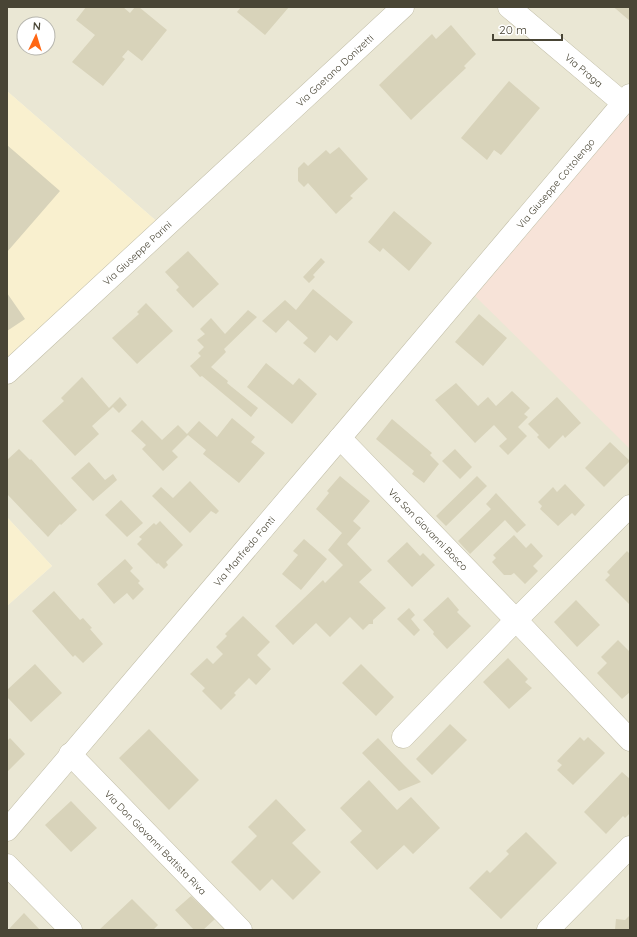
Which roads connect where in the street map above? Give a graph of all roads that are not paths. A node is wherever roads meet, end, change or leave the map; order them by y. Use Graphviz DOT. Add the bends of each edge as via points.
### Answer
graph roads {
  1 [pos="403,7"];
  2 [pos="508,7"];
  3 [pos="627,99"];
  4 [pos="267,133"];
  5 [pos="480,272"];
  6 [pos="7,373"];
  7 [pos="340,438"];
  8 [pos="630,506"];
  9 [pos="516,620"];
  10 [pos="403,737"];
  11 [pos="630,740"];
  12 [pos="70,754"];
  13 [pos="7,830"];
  14 [pos="630,847"];
  15 [pos="7,865"];
  16 [pos="71,930"];
  17 [pos="241,930"];
  18 [pos="548,930"];
  1 -- 4 [label="street, Via Gaetano Donizetti"];
  2 -- 3 [label="street, Via Praga"];
  3 -- 5 [label="street, Via Giuseppe Cottolengo"];
  4 -- 6 [label="street, Via Giuseppe Parini"];
  5 -- 7 [label="street, Via Manfredo Fanti"];
  7 -- 9 [label="street, Via San Giovanni Bosco"];
  7 -- 12 [label="street, Via Manfredo Fanti"];
  8 -- 9 [label="street"];
  9 -- 10 [label="street"];
  9 -- 11 [label="street, Via San Giovanni Bosco"];
  12 -- 13 [label="street, Via Manfredo Fanti"];
  12 -- 17 [label="street, Via Don Giovanni Battista Riva"];
  14 -- 18 [label="street"];
  15 -- 16 [label="street"];
}
